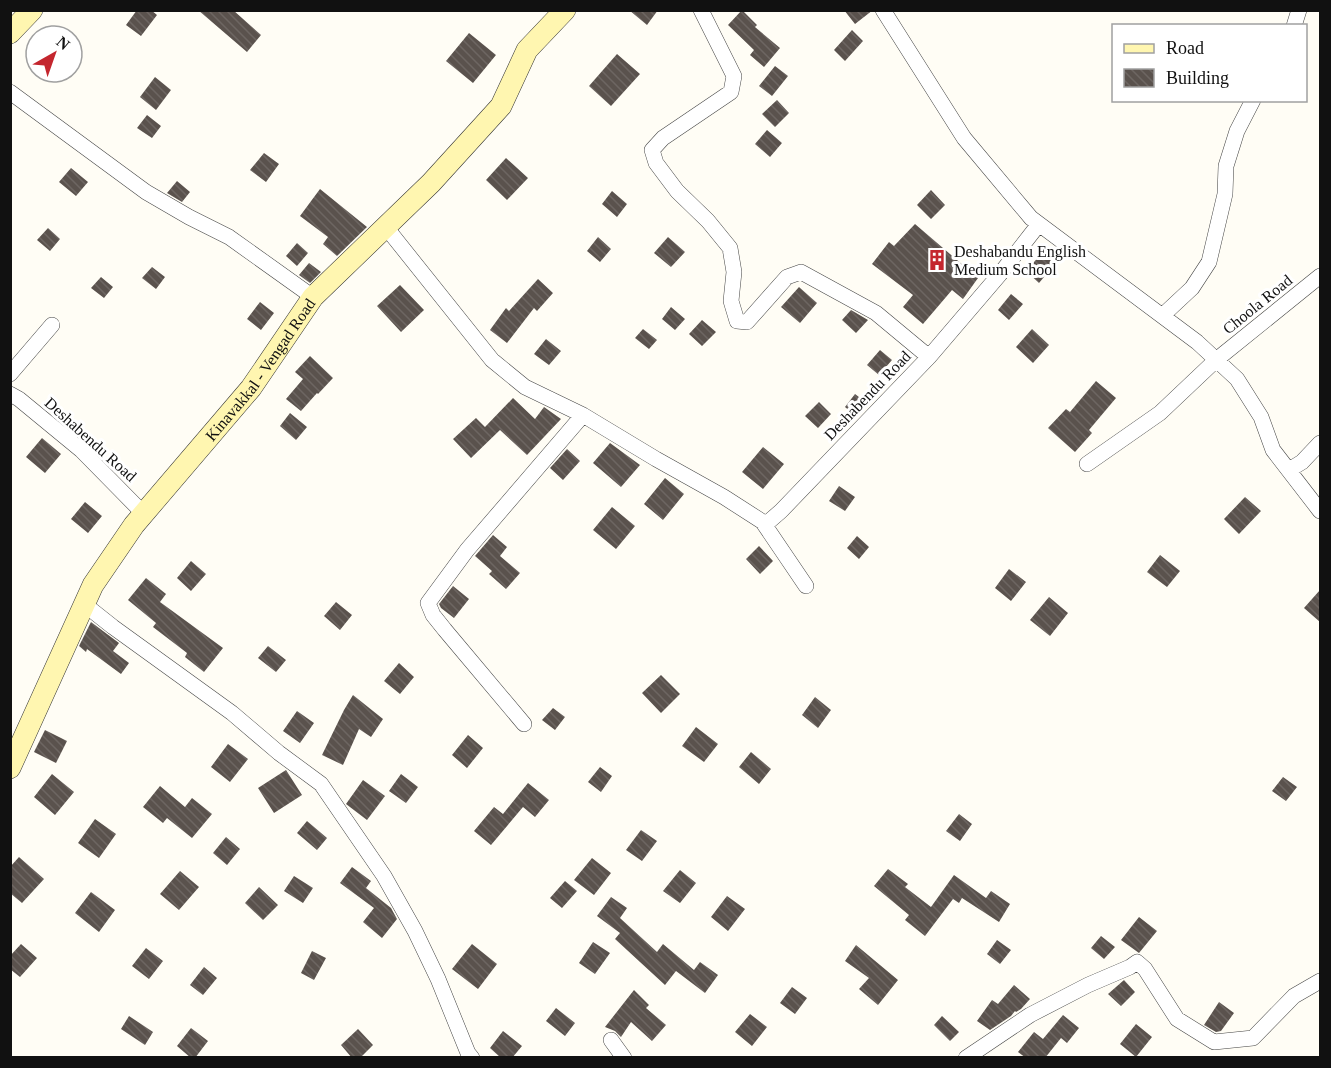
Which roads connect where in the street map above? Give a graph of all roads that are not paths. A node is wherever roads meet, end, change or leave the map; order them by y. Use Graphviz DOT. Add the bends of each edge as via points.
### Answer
graph roads {
  1 [pos="32,10"];
  2 [pos="565,10"];
  3 [pos="701,10"];
  4 [pos="883,10"];
  5 [pos="10,33"];
  6 [pos="10,92"];
  7 [pos="1252,102"];
  8 [pos="1039,224"];
  9 [pos="385,226"];
  10 [pos="1320,276"];
  11 [pos="312,297"];
  12 [pos="1162,316"];
  13 [pos="52,325"];
  14 [pos="929,357"];
  15 [pos="1216,360"];
  16 [pos="10,375"];
  17 [pos="10,394"];
  18 [pos="583,415"];
  19 [pos="1320,443"];
  20 [pos="1087,464"];
  21 [pos="1289,470"];
  22 [pos="1320,511"];
  23 [pos="144,514"];
  24 [pos="764,524"];
  25 [pos="806,586"];
  26 [pos="84,604"];
  27 [pos="524,724"];
  28 [pos="10,768"];
  29 [pos="1320,981"];
  30 [pos="611,1040"];
  31 [pos="472,1058"];
  32 [pos="624,1058"];
  33 [pos="966,1058"];
  1 -- 5 [label="main road"];
  2 -- 9 [label="main road, Kinavakkal - Vengad Road" via="528,50 501,106 431,183"];
  3 -- 14 [label="street, Deshabendu Road" via="734,76 731,92 663,138 652,150 656,163 677,191 730,248 734,272 731,301 737,321 747,322 787,276 801,272 876,313"];
  4 -- 8 [label="street" via="964,138"];
  6 -- 11 [label="street" via="146,192 229,237"];
  7 -- 12 [label="street" via="1226,166 1225,194 1209,262 1192,288"];
  8 -- 12 [label="street"];
  8 -- 14 [label="street"];
  9 -- 11 [label="main road, Kinavakkal - Vengad Road"];
  9 -- 18 [label="street" via="492,360 525,387"];
  10 -- 15 [label="street, Choola Road"];
  11 -- 23 [label="main road, Kinavakkal - Vengad Road" via="251,388"];
  12 -- 15 [label="street"];
  13 -- 16 [label="street"];
  14 -- 24 [label="street, Deshabendu Road"];
  15 -- 20 [label="street" via="1160,413"];
  15 -- 21 [label="street" via="1237,379 1261,417 1273,450"];
  17 -- 23 [label="street, Deshabendu Road" via="81,450"];
  18 -- 24 [label="street"];
  18 -- 27 [label="street" via="467,550 428,603 444,630"];
  19 -- 21 [label="street"];
  21 -- 22 [label="street"];
  23 -- 26 [label="main road, Kinavakkal - Vengad Road" via="93,585"];
  24 -- 25 [label="street"];
  26 -- 28 [label="main road, Kinavakkal - Vengad Road"];
  26 -- 31 [label="street" via="321,784 384,876 415,931"];
  29 -- 33 [label="street" via="1294,996 1253,1038 1214,1042 1178,1020 1146,969 1137,962 1029,1015"];
  30 -- 32 [label="street"];
}
